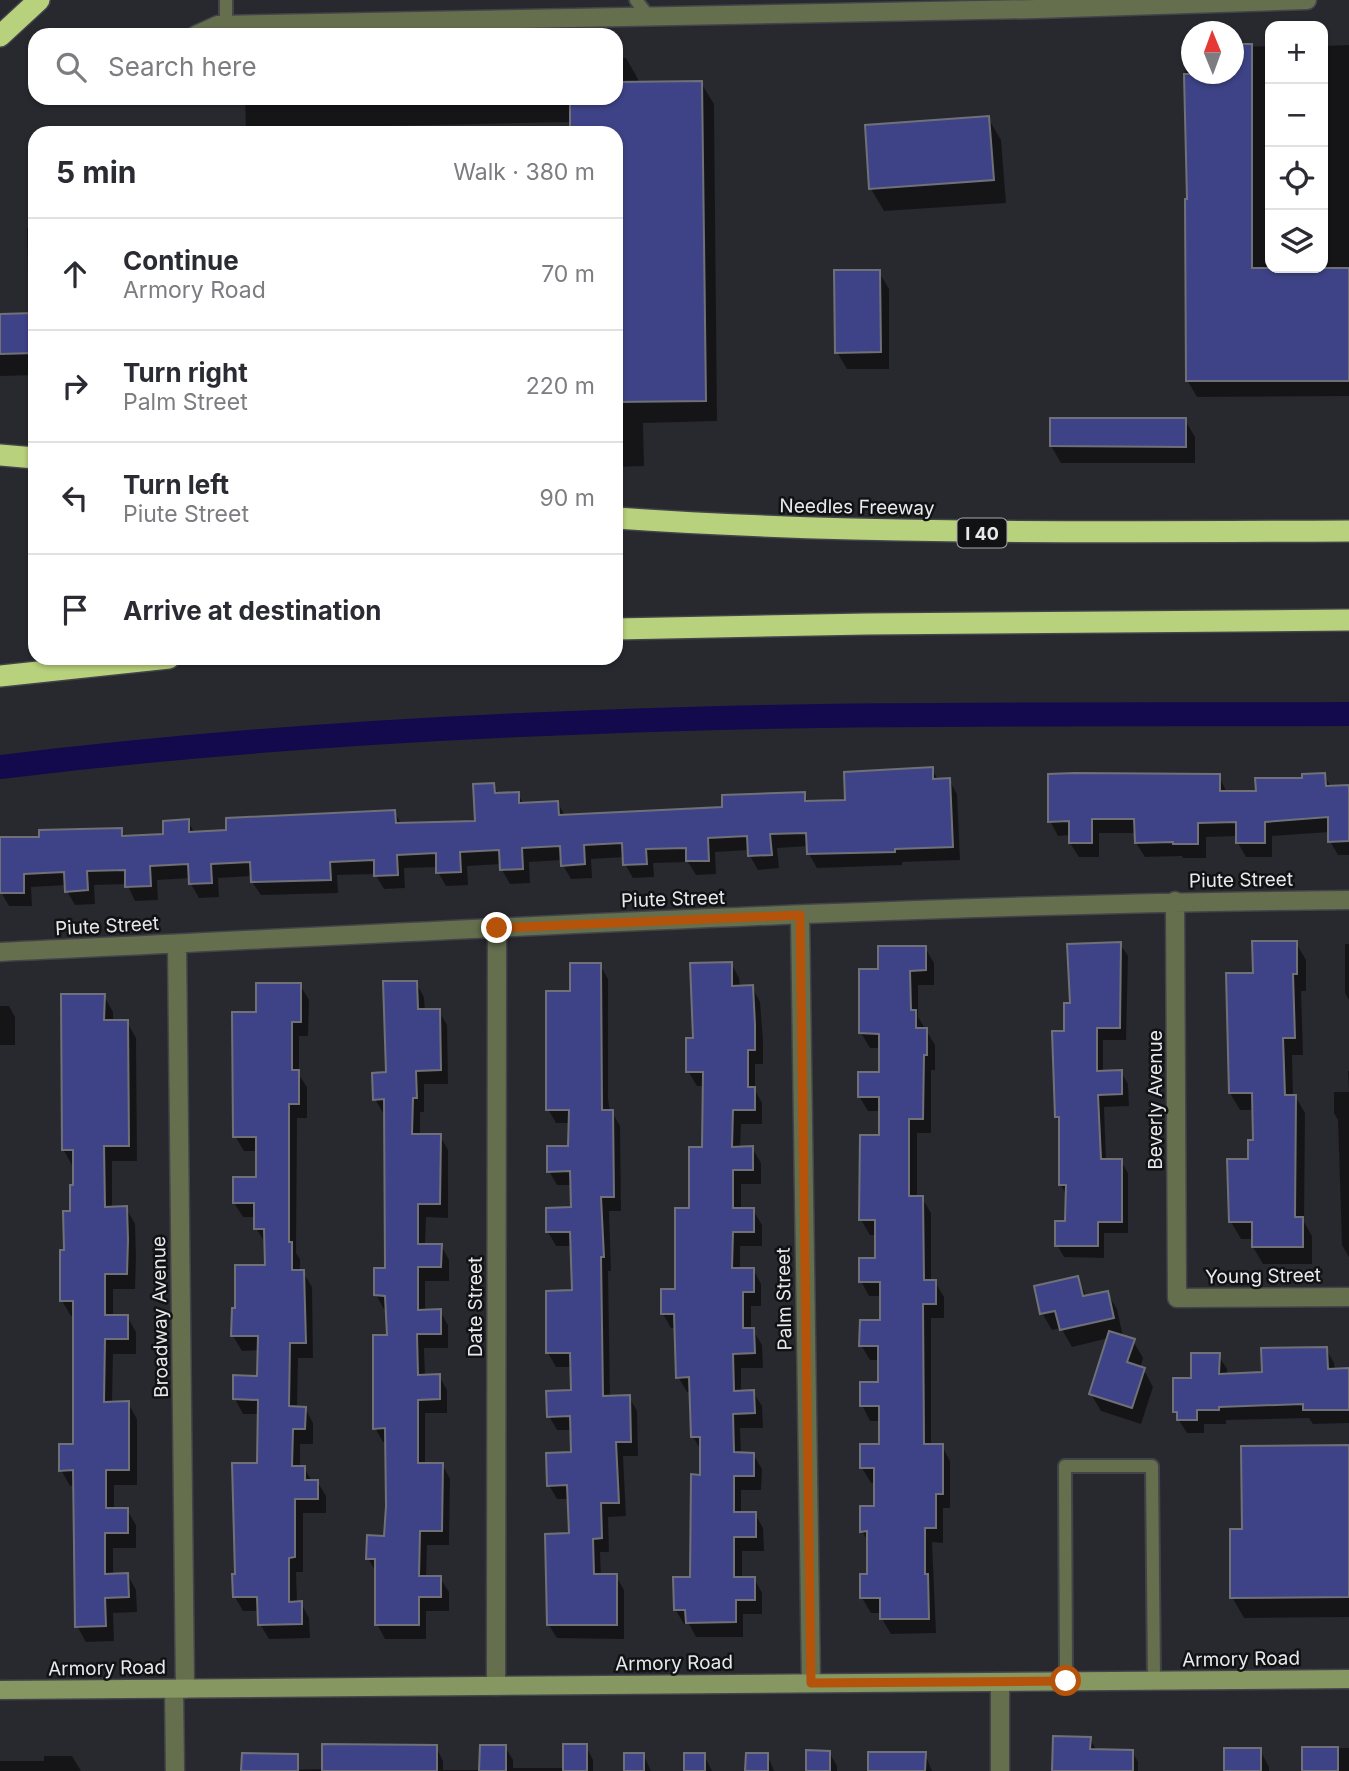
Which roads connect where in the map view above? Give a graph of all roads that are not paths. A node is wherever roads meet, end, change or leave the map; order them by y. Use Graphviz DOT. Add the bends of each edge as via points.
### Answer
graph roads {
  1 [pos="39,0"];
  2 [pos="226,0"];
  3 [pos="636,0"];
  4 [pos="1307,0"];
  5 [pos="1037,5"];
  6 [pos="649,17"];
  7 [pos="226,25"];
  8 [pos="211,28"];
  9 [pos="0,36"];
  10 [pos="0,455"];
  11 [pos="28,457"];
  12 [pos="623,519"];
  13 [pos="1349,531"];
  14 [pos="1349,620"];
  15 [pos="623,629"];
  16 [pos="103,665"];
  17 [pos="0,676"];
  18 [pos="1349,900"];
  19 [pos="1175,901"];
  20 [pos="800,915"];
  21 [pos="497,928"];
  22 [pos="177,944"];
  23 [pos="0,952"];
  24 [pos="1349,1297"];
  25 [pos="1177,1298"];
  26 [pos="1349,1679"];
  27 [pos="1154,1680"];
  28 [pos="1066,1681"];
  29 [pos="1000,1682"];
  30 [pos="811,1683"];
  31 [pos="496,1686"];
  32 [pos="180,1689"];
  33 [pos="0,1690"];
  34 [pos="174,1771"];
  35 [pos="1000,1771"];
  1 -- 9 [label="highway"];
  2 -- 7 [label="lane"];
  3 -- 6 [label="lane"];
  4 -- 5 [label="street"];
  5 -- 6 [label="street"];
  6 -- 7 [label="street"];
  7 -- 8 [label="street"];
  10 -- 11 [label="highway"];
  12 -- 13 [label="highway, Needles Freeway / I 40" via="871,531"];
  14 -- 15 [label="highway"];
  16 -- 17 [label="highway"];
  18 -- 19 [label="street, Piute Street"];
  19 -- 20 [label="street, Piute Street"];
  19 -- 25 [label="street, Beverly Avenue"];
  20 -- 21 [label="street, Piute Street"];
  20 -- 30 [label="street, Palm Street"];
  21 -- 22 [label="street, Piute Street"];
  21 -- 31 [label="street, Date Street"];
  22 -- 23 [label="street, Piute Street"];
  22 -- 32 [label="street, Broadway Avenue"];
  24 -- 25 [label="street, Young Street"];
  26 -- 27 [label="main road, Armory Road"];
  27 -- 28 [label="main road, Armory Road"];
  27 -- 28 [label="lane" via="1152,1466 1065,1466"];
  28 -- 29 [label="main road, Armory Road"];
  29 -- 30 [label="main road, Armory Road"];
  29 -- 35 [label="street"];
  30 -- 31 [label="main road, Armory Road"];
  31 -- 32 [label="main road, Armory Road"];
  32 -- 33 [label="main road, Armory Road"];
  32 -- 34 [label="street, Broadway Avenue"];
}
